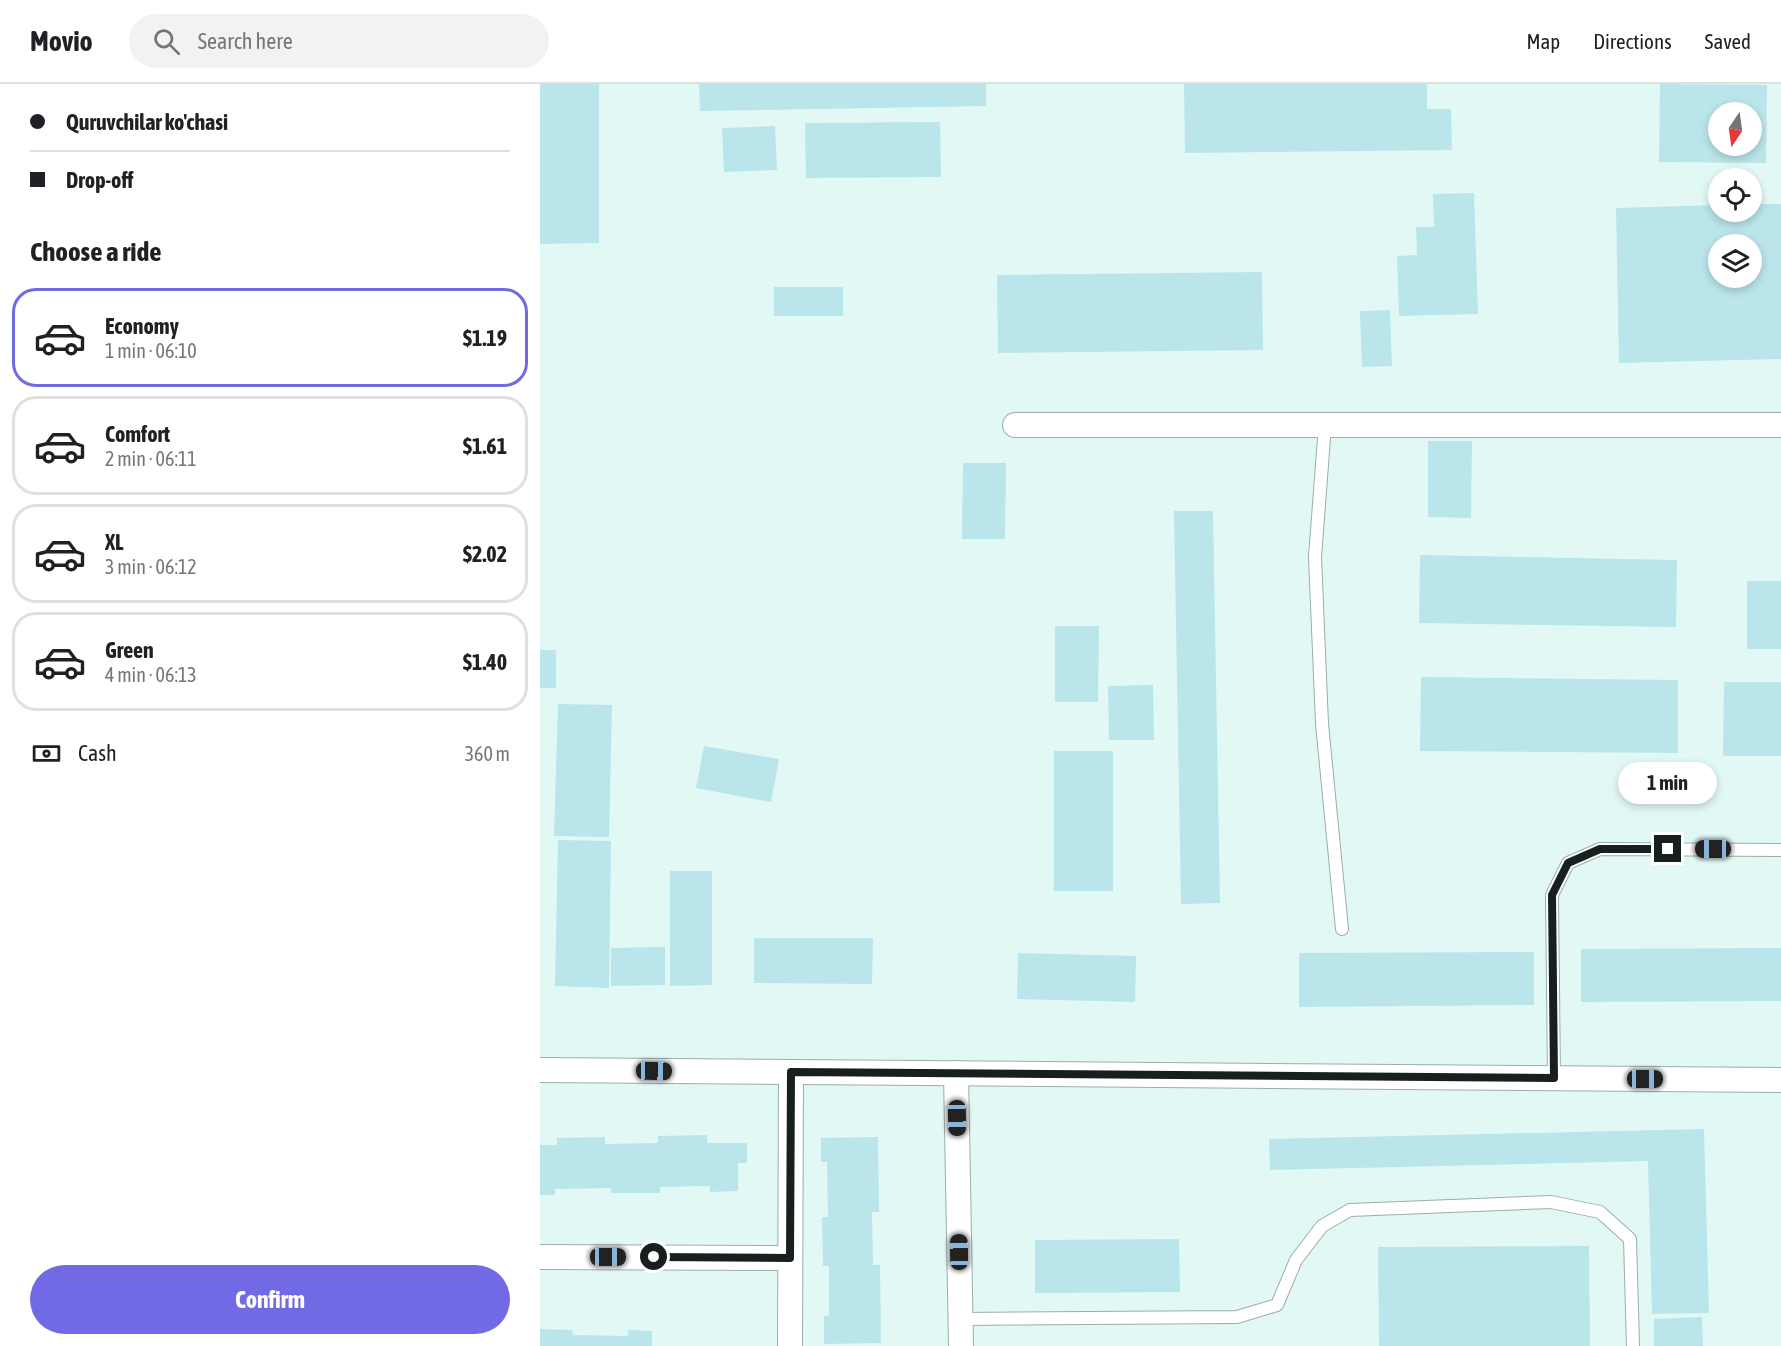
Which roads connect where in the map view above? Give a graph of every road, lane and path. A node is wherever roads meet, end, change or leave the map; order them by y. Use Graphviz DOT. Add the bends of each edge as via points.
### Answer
graph roads {
  1 [pos="1015,425"];
  2 [pos="1324,425"];
  3 [pos="1781,425"];
  4 [pos="1781,850"];
  5 [pos="1342,929"];
  6 [pos="540,1070"];
  7 [pos="791,1072"];
  8 [pos="956,1073"];
  9 [pos="1554,1078"];
  10 [pos="1781,1080"];
  11 [pos="540,1257"];
  12 [pos="790,1258"];
  13 [pos="960,1319"];
  14 [pos="790,1346"];
  15 [pos="961,1346"];
  16 [pos="1633,1346"];
  1 -- 2 [label="street"];
  2 -- 3 [label="street"];
  2 -- 5 [label="lane" via="1315,557 1322,724"];
  4 -- 9 [label="lane" via="1600,849 1568,863 1552,895"];
  6 -- 7 [label="street"];
  7 -- 8 [label="street"];
  7 -- 12 [label="street"];
  8 -- 9 [label="street"];
  8 -- 13 [label="street"];
  9 -- 10 [label="street"];
  11 -- 12 [label="street"];
  12 -- 14 [label="street"];
  13 -- 15 [label="street"];
  13 -- 16 [label="lane" via="1237,1317 1277,1305 1296,1260 1323,1226 1350,1210 1551,1202 1600,1212 1630,1239"];
}
